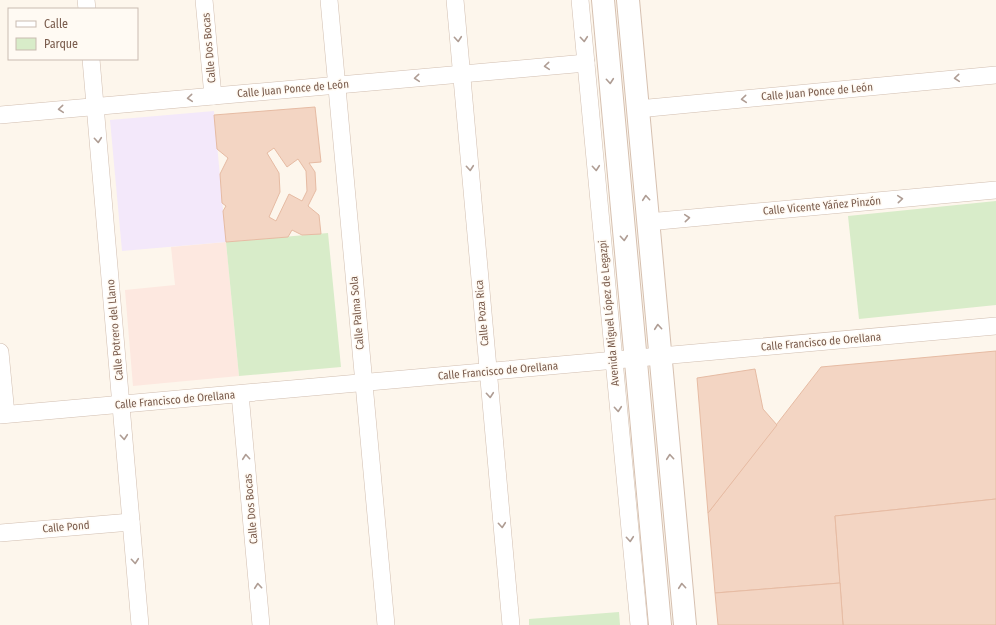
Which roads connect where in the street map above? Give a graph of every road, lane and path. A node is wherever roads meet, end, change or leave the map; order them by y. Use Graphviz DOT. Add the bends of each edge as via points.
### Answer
graph roads {
  1 [pos="204,0"];
  2 [pos="329,0"];
  3 [pos="455,0"];
  4 [pos="580,0"];
  5 [pos="603,0"];
  6 [pos="628,0"];
  7 [pos="91,60"];
  8 [pos="586,63"];
  9 [pos="461,74"];
  10 [pos="996,75"];
  11 [pos="336,85"];
  12 [pos="213,96"];
  13 [pos="95,106"];
  14 [pos="638,109"];
  15 [pos="0,115"];
  16 [pos="996,190"];
  17 [pos="648,222"];
  18 [pos="996,326"];
  19 [pos="0,352"];
  20 [pos="660,356"];
  21 [pos="624,360"];
  22 [pos="488,372"];
  23 [pos="363,382"];
  24 [pos="240,394"];
  25 [pos="121,405"];
  26 [pos="3,415"];
  27 [pos="131,522"];
  28 [pos="0,533"];
  29 [pos="140,625"];
  30 [pos="261,625"];
  31 [pos="386,625"];
  32 [pos="511,625"];
  33 [pos="639,625"];
  34 [pos="660,625"];
  35 [pos="685,625"];
  1 -- 12 [label="street, Calle Dos Bocas"];
  2 -- 11 [label="street, Calle Palma Sola"];
  3 -- 9 [label="street, Calle Poza Rica, one-way"];
  4 -- 8 [label="street, Avenida Miguel López de Legazpi, one-way"];
  5 -- 21 [label="main road, Avenida Miguel López de Legazpi, one-way"];
  6 -- 14 [label="main road"];
  7 -- 13 [label="street, Calle Potrero del Llano"];
  8 -- 9 [label="street, Calle Juan Ponce de León, one-way"];
  8 -- 21 [label="street, Avenida Miguel López de Legazpi, one-way"];
  9 -- 11 [label="street, Calle Juan Ponce de León, one-way"];
  9 -- 22 [label="street, Calle Poza Rica, one-way"];
  10 -- 14 [label="street, Calle Juan Ponce de León, one-way"];
  11 -- 12 [label="street, Calle Juan Ponce de León"];
  11 -- 23 [label="street, Calle Palma Sola"];
  12 -- 13 [label="street, Calle Juan Ponce de León, one-way"];
  13 -- 15 [label="street, Calle Juan Ponce de León, one-way"];
  13 -- 25 [label="street, Calle Potrero del Llano, one-way"];
  17 -- 14 [label="main road, one-way"];
  17 -- 16 [label="street, Calle Vicente Yáñez Pinzón, one-way"];
  20 -- 17 [label="main road, one-way"];
  18 -- 20 [label="street, Calle Francisco de Orellana"];
  19 -- 26 [label="street"];
  20 -- 21 [label="street, Calle Francisco de Orellana"];
  35 -- 20 [label="main road, one-way"];
  21 -- 22 [label="street, Calle Francisco de Orellana"];
  21 -- 33 [label="street, Avenida Miguel López de Legazpi, one-way"];
  21 -- 34 [label="main road, Avenida Miguel López de Legazpi"];
  22 -- 23 [label="street, Calle Francisco de Orellana"];
  22 -- 32 [label="street, Calle Poza Rica, one-way"];
  23 -- 24 [label="street, Calle Francisco de Orellana"];
  23 -- 31 [label="street, Calle Palma Sola"];
  24 -- 25 [label="street, Calle Francisco de Orellana"];
  30 -- 24 [label="street, Calle Dos Bocas, one-way"];
  25 -- 26 [label="street, Calle Francisco de Orellana"];
  25 -- 27 [label="street, Calle Potrero del Llano, one-way"];
  27 -- 28 [label="street, Calle Pond"];
  27 -- 29 [label="street, Calle Potrero del Llano, one-way"];
}
